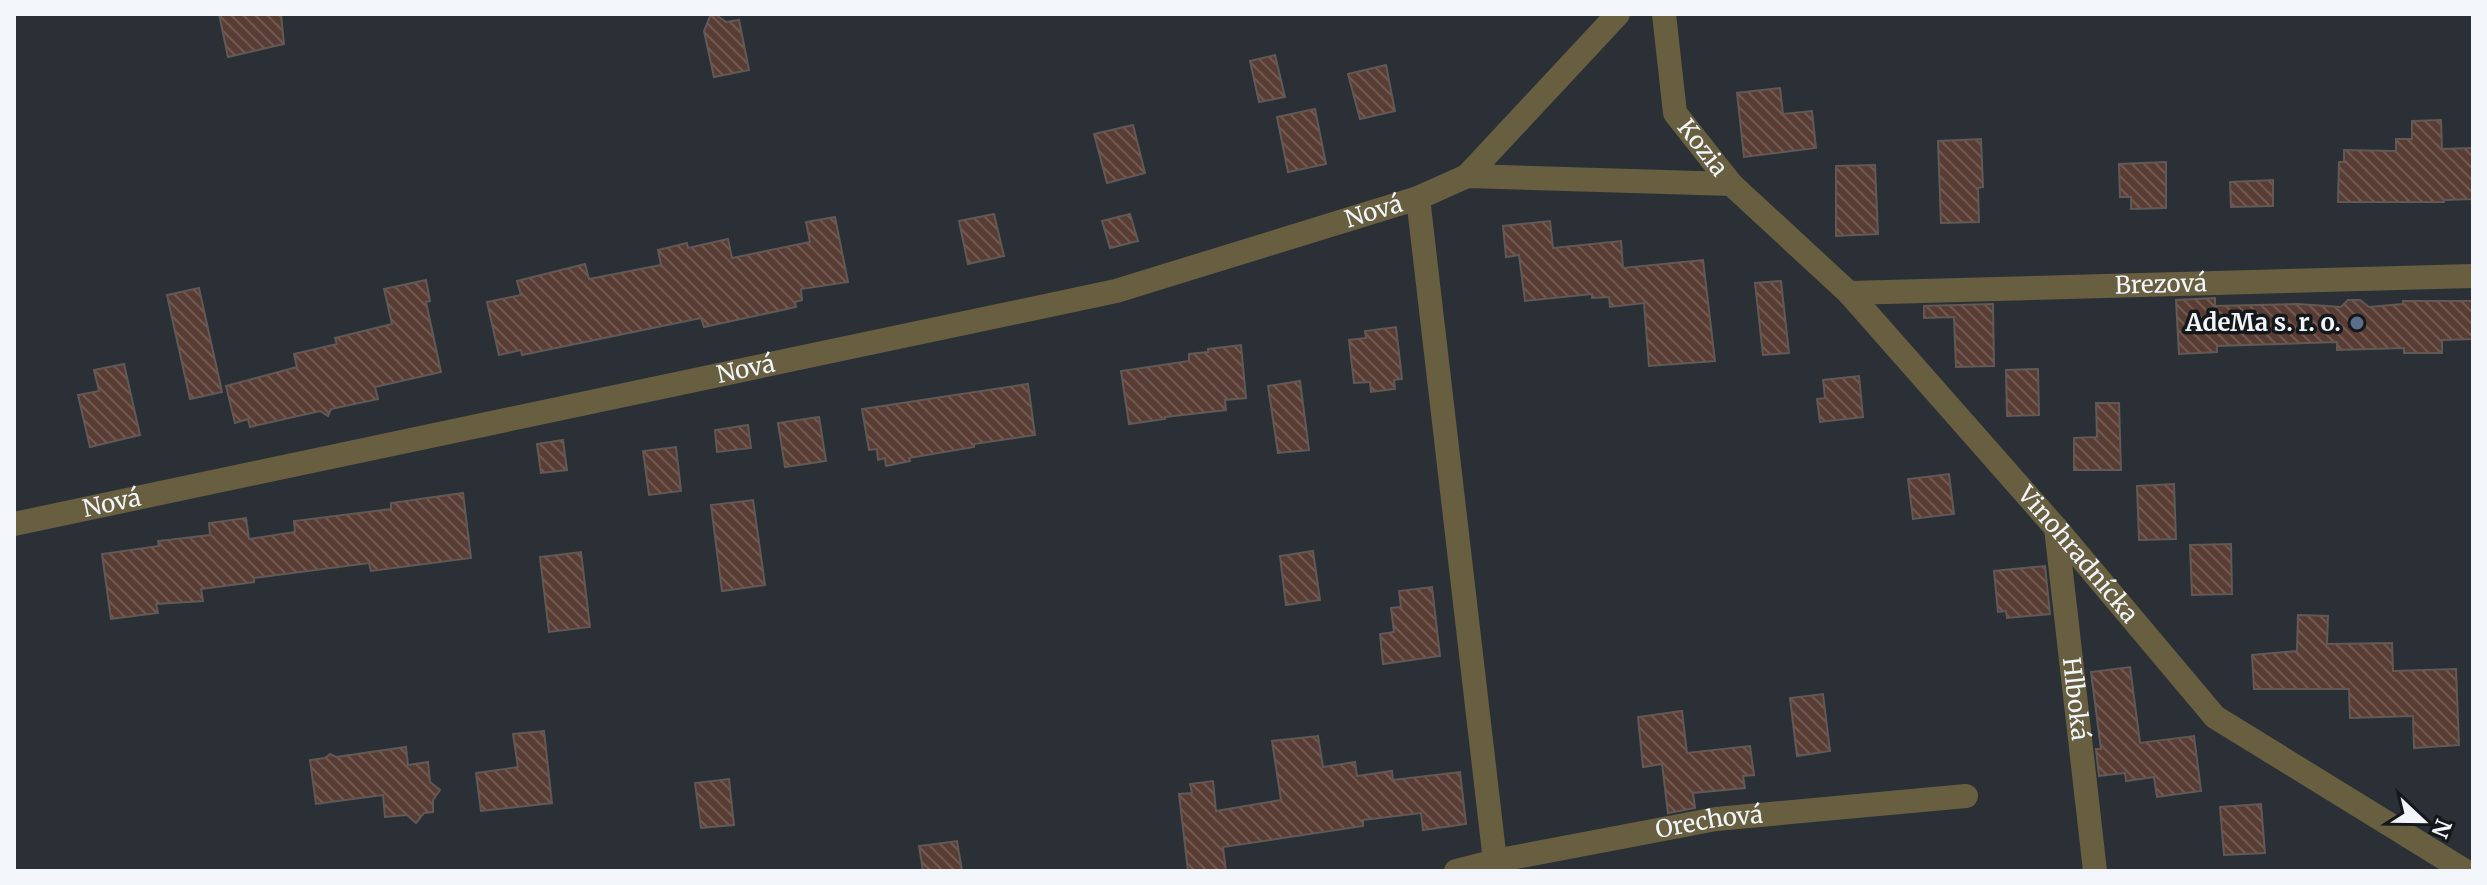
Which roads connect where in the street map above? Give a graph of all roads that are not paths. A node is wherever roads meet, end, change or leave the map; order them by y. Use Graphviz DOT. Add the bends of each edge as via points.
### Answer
graph roads {
  1 [pos="1618,14"];
  2 [pos="1664,14"];
  3 [pos="1467,176"];
  4 [pos="1731,184"];
  5 [pos="1418,198"];
  6 [pos="2473,276"];
  7 [pos="1849,293"];
  8 [pos="14,524"];
  9 [pos="2056,528"];
  10 [pos="1966,796"];
  11 [pos="1495,861"];
  12 [pos="1456,871"];
  13 [pos="2095,871"];
  14 [pos="2465,871"];
  1 -- 3 [label="street, Nová"];
  2 -- 4 [label="street, Kozia" via="1675,113"];
  3 -- 4 [label="street, Nová"];
  3 -- 5 [label="street, Nová"];
  4 -- 7 [label="street, Vinohradnícka"];
  5 -- 8 [label="street, Nová" via="1116,291"];
  5 -- 11 [label="street"];
  6 -- 7 [label="street, Brezová"];
  7 -- 9 [label="street, Vinohradnícka"];
  9 -- 13 [label="street, Hlboká"];
  9 -- 14 [label="street, Vinohradnícka" via="2215,717"];
  10 -- 11 [label="street, Orechová" via="1716,819"];
  11 -- 12 [label="street, Orechová"];
}
